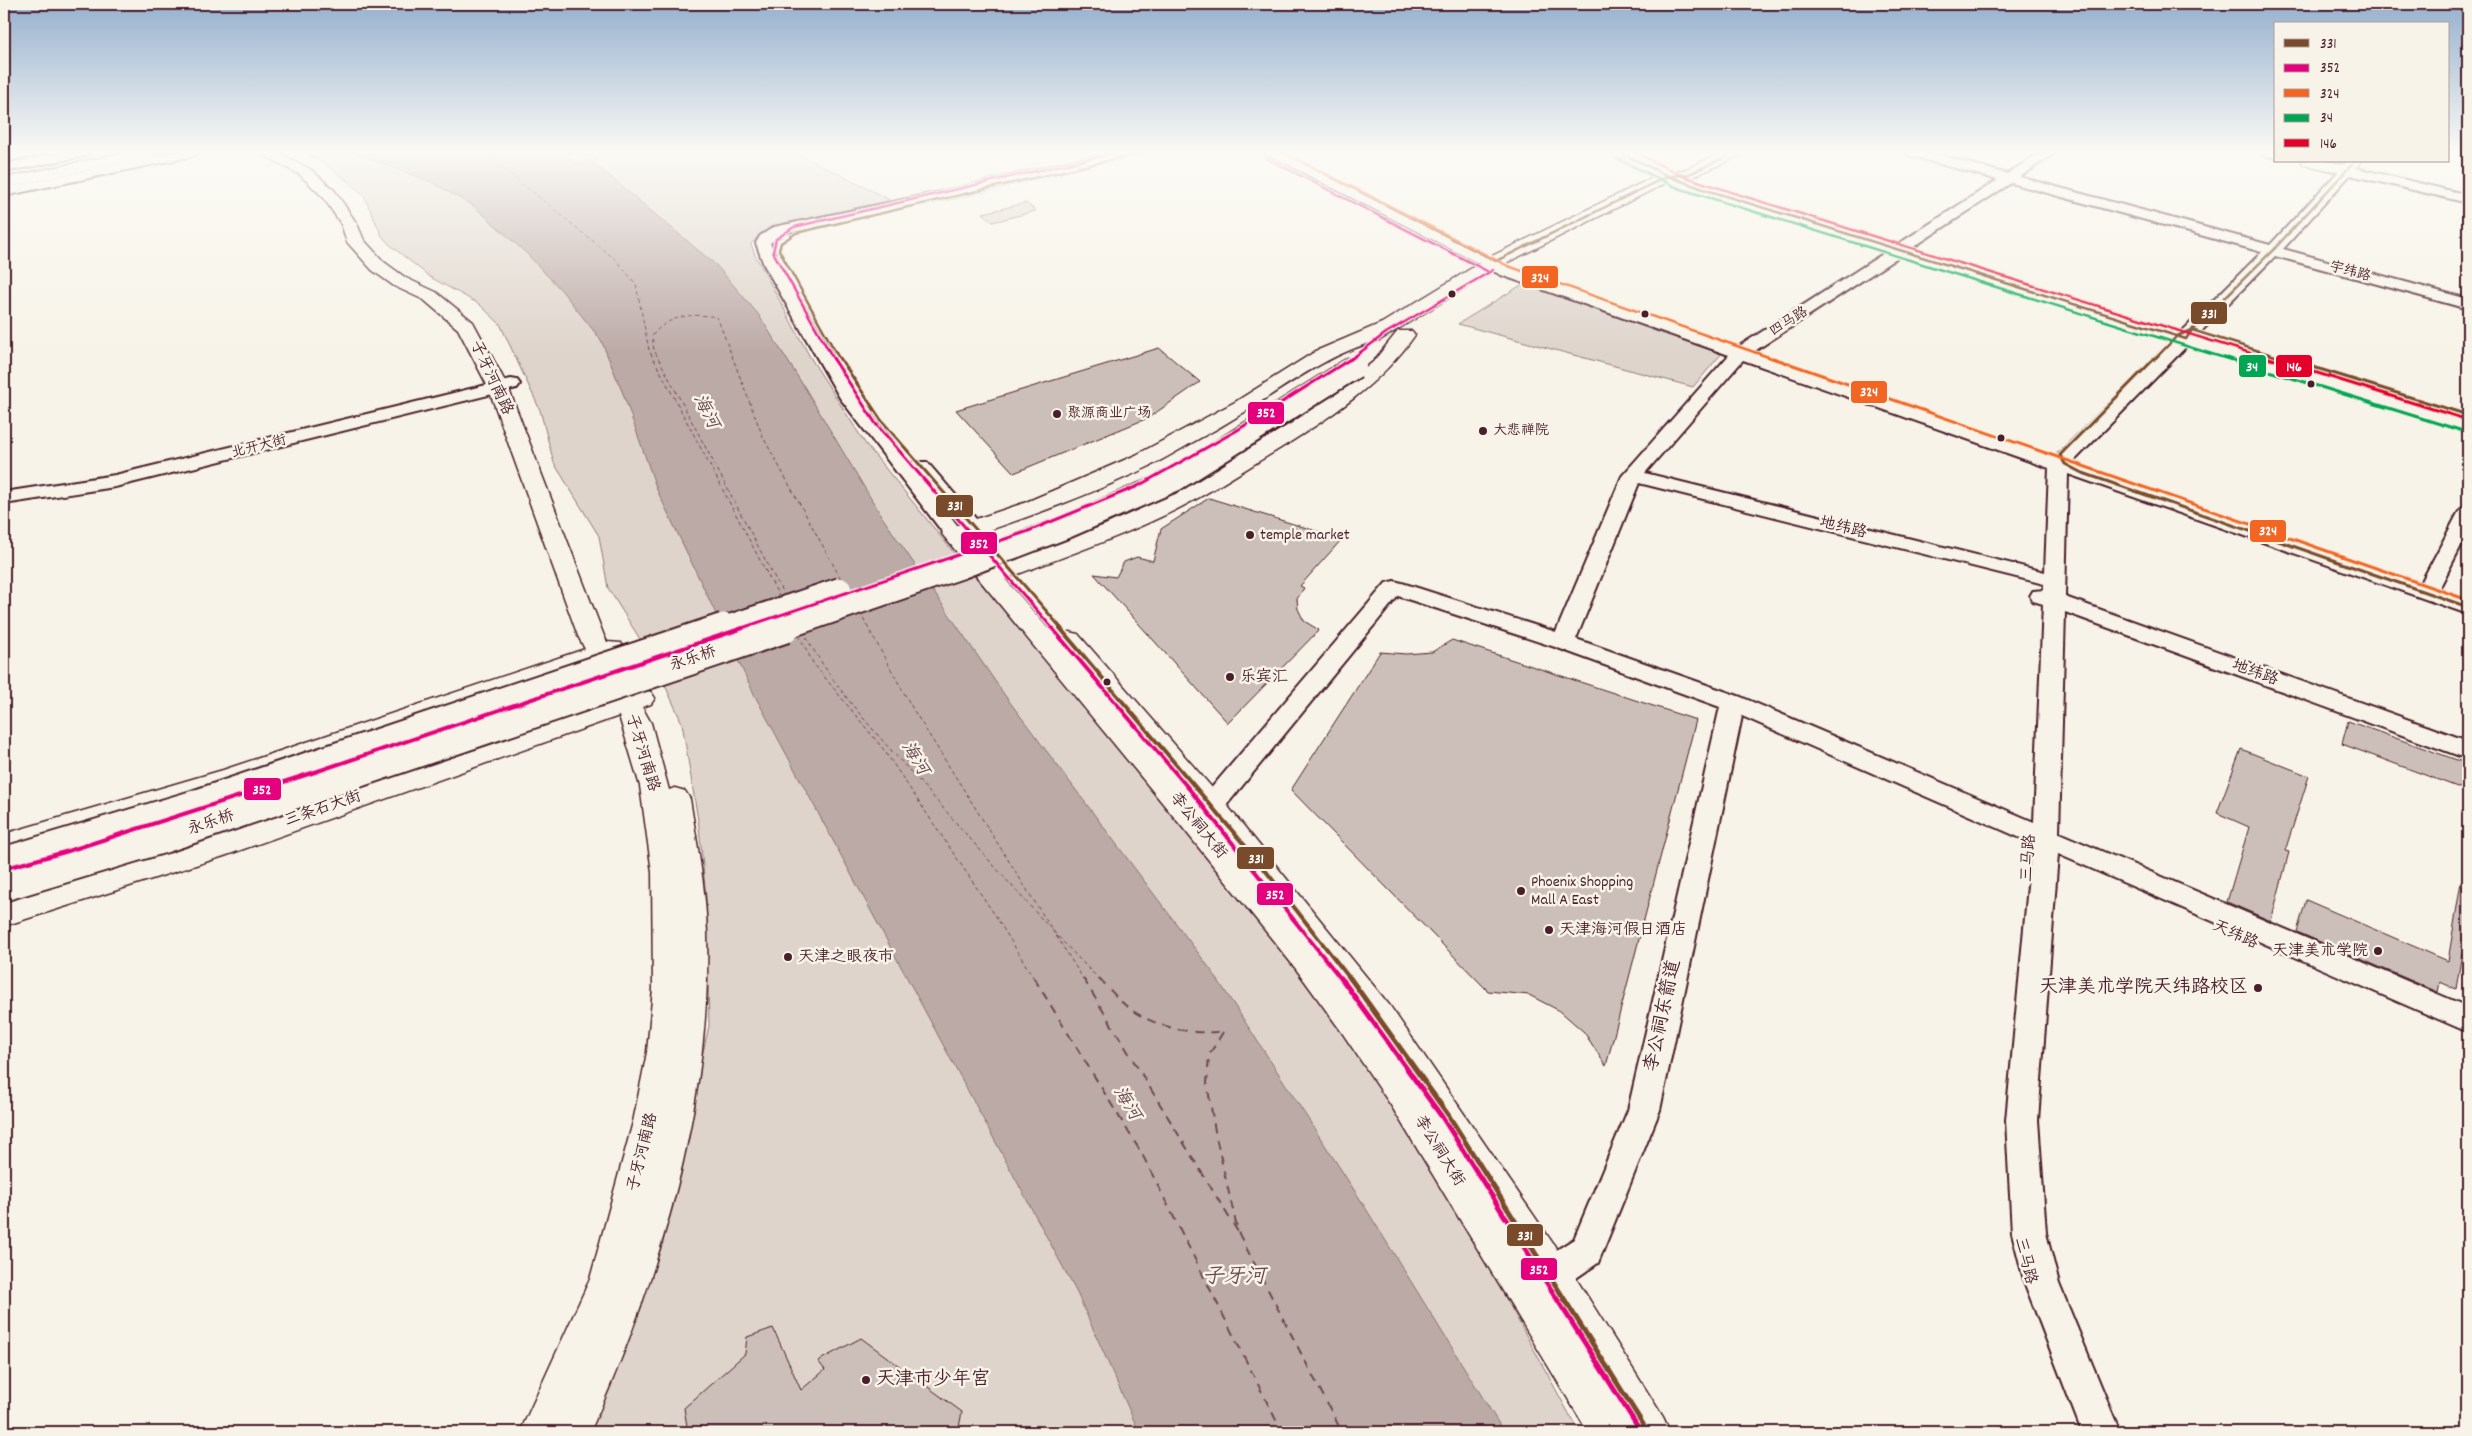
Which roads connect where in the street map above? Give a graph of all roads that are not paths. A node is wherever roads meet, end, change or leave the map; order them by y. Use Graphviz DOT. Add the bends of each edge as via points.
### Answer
graph roads {
  1 [pos="345,219"];
  2 [pos="362,219"];
  3 [pos="831,219"];
  4 [pos="859,219"];
  5 [pos="1404,219"];
  6 [pos="1410,219"];
  7 [pos="1597,219"];
  8 [pos="1811,219"];
  9 [pos="1949,219"];
  10 [pos="2158,219"];
  11 [pos="2302,219"];
  12 [pos="1905,248"];
  13 [pos="2272,251"];
  14 [pos="1501,267"];
  15 [pos="2468,304"];
  16 [pos="1383,328"];
  17 [pos="2185,335"];
  18 [pos="1405,336"];
  19 [pos="1741,353"];
  20 [pos="1346,365"];
  21 [pos="505,386"];
  22 [pos="2468,415"];
  23 [pos="2468,426"];
  24 [pos="2062,462"];
  25 [pos="1632,476"];
  26 [pos="4,498"];
  27 [pos="2468,513"];
  28 [pos="964,531"];
  29 [pos="1000,573"];
  30 [pos="2047,588"];
  31 [pos="2427,591"];
  32 [pos="2468,603"];
  33 [pos="2468,607"];
  34 [pos="1563,642"];
  35 [pos="606,651"];
  36 [pos="633,700"];
  37 [pos="1733,703"];
  38 [pos="2468,750"];
  39 [pos="1211,806"];
  40 [pos="2038,841"];
  41 [pos="4,845"];
  42 [pos="4,862"];
  43 [pos="4,886"];
  44 [pos="4,914"];
  45 [pos="2468,1020"];
  46 [pos="2468,1037"];
  47 [pos="1538,1281"];
  48 [pos="542,1432"];
  49 [pos="568,1432"];
  50 [pos="1612,1432"];
  51 [pos="1648,1432"];
  52 [pos="2091,1432"];
  53 [pos="2101,1432"];
  1 -- 21 [label="main road, 子牙河南路" via="356,242 378,266 443,306 466,326"];
  2 -- 21 [label="main road, 子牙河南路" via="368,235 400,268 462,307 480,323"];
  3 -- 28 [label="street, 李公祠大街" via="779,230 765,238 763,248 849,398"];
  4 -- 28 [label="street, 李公祠大街" via="808,230 785,239 779,250 849,374"];
  5 -- 14 [label="street"];
  6 -- 14 [label="street"];
  7 -- 14 [label="main road"];
  8 -- 12 [label="main road"];
  9 -- 12 [label="street, 四马路"];
  10 -- 13 [label="street, 宇纬路"];
  11 -- 13 [label="street"];
  12 -- 17 [label="main road"];
  12 -- 19 [label="street, 四马路"];
  13 -- 15 [label="street, 宇纬路"];
  13 -- 17 [label="street"];
  14 -- 16 [label="main road"];
  14 -- 18 [label="main road"];
  14 -- 19 [label="street"];
  16 -- 20 [label="main road"];
  16 -- 28 [label="main road" via="1323,355 1242,406 1144,460 1032,508"];
  17 -- 22 [label="main road"];
  17 -- 23 [label="main road"];
  17 -- 24 [label="street"];
  18 -- 20 [label="main road"];
  18 -- 29 [label="main road" via="1380,366 1348,392 1299,427 1189,494 1113,530"];
  19 -- 24 [label="street"];
  19 -- 25 [label="street, 四马路"];
  20 -- 42 [label="main road, 永乐桥, bridge" via="1136,480 1024,526 313,766"];
  20 -- 43 [label="main road, 永乐桥, bridge" via="1175,480 1069,526 962,567 410,756 156,841"];
  21 -- 26 [label="street, 北开大街" via="115,481"];
  21 -- 35 [label="main road, 子牙河南路" via="606,625"];
  24 -- 30 [label="street, 三马路"];
  24 -- 31 [label="street"];
  25 -- 30 [label="street, 地纬路"];
  25 -- 34 [label="street, 四马路"];
  27 -- 31 [label="street"];
  28 -- 29 [label="main road, 李公祠大街"];
  29 -- 39 [label="main road, 李公祠大街"];
  29 -- 47 [label="main road, 李公祠大街" via="1353,1021"];
  30 -- 38 [label="street, 地纬路"];
  30 -- 40 [label="street, 三马路"];
  31 -- 32 [label="street"];
  31 -- 33 [label="street"];
  34 -- 37 [label="street"];
  34 -- 39 [label="street" via="1394,588"];
  35 -- 36 [label="main road, 子牙河南路"];
  35 -- 41 [label="main road" via="257,769"];
  36 -- 44 [label="main road, 三条石大街" via="213,848"];
  36 -- 48 [label="main road, 子牙河南路" via="636,723 654,786 667,872 670,988 664,1052 651,1122 609,1282"];
  36 -- 49 [label="main road, 子牙河南路" via="651,716 672,785 686,863 691,952 684,1054 660,1182 613,1330"];
  37 -- 40 [label="street"];
  37 -- 47 [label="street, 李公祠东箭道" via="1644,1110 1586,1251"];
  39 -- 47 [label="main road, 李公祠大街" via="1378,1016"];
  40 -- 45 [label="street, 天纬路"];
  40 -- 46 [label="street, 天纬路"];
  40 -- 52 [label="street, 三马路" via="2010,1110 2015,1219 2032,1291"];
  40 -- 53 [label="street, 三马路" via="2022,1120 2028,1233 2042,1284"];
  47 -- 50 [label="main road, 李公祠大街"];
  47 -- 51 [label="main road, 李公祠大街"];
}
